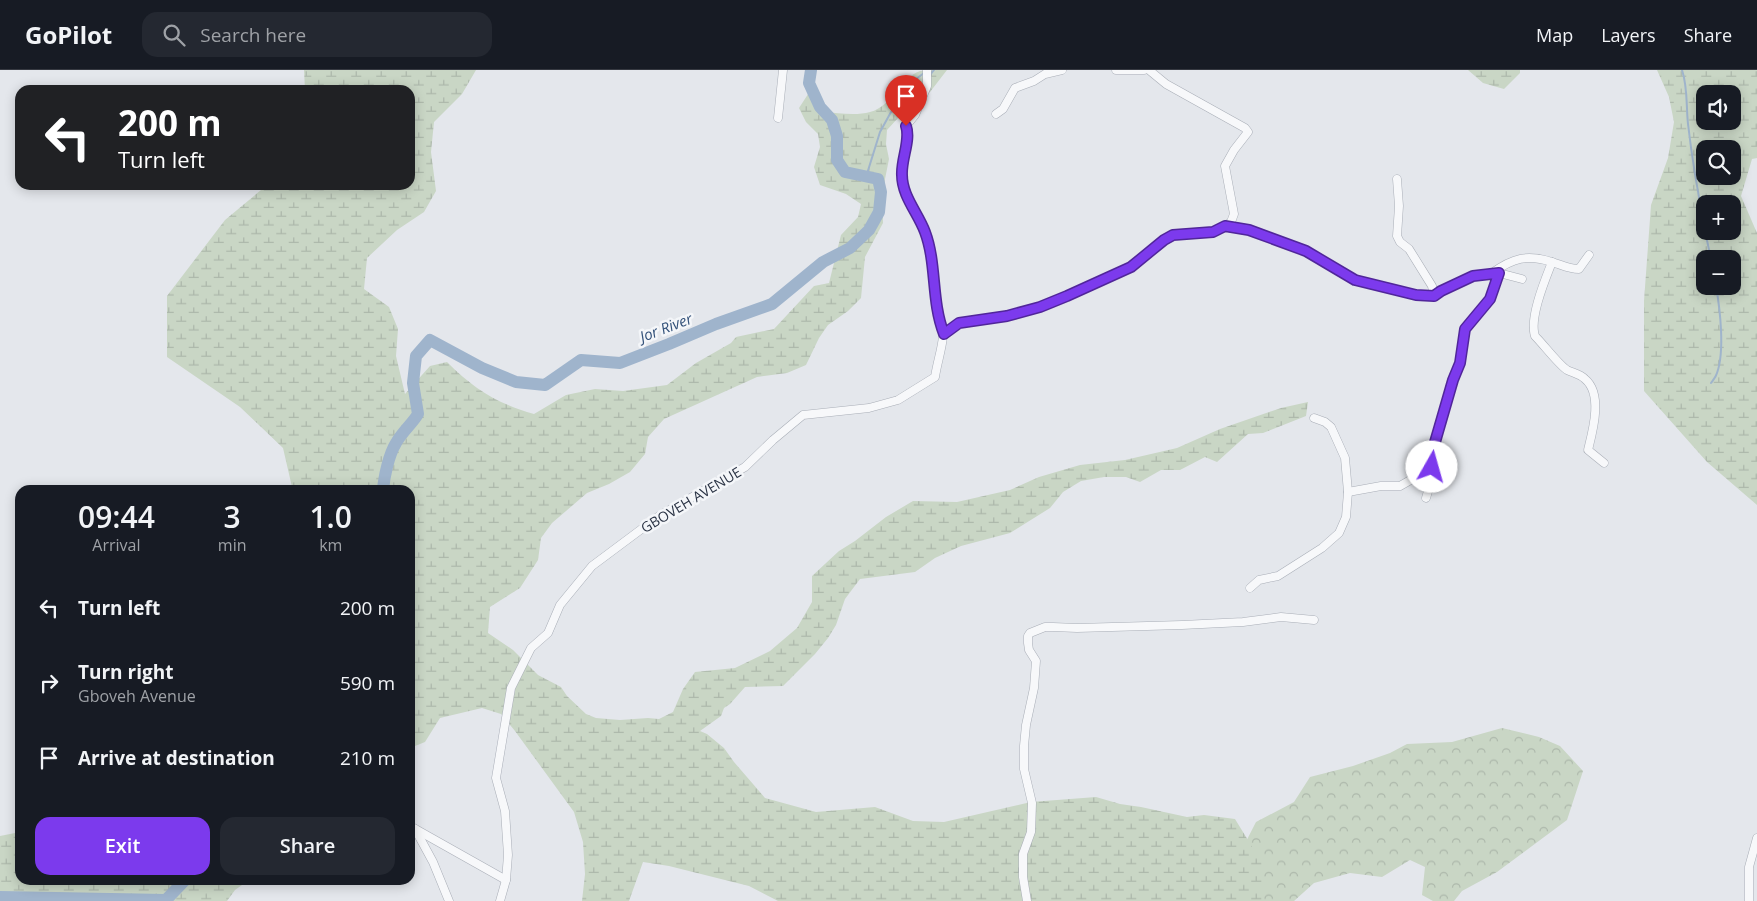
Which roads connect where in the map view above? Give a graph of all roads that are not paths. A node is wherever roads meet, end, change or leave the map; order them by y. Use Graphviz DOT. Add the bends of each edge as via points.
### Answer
graph roads {
  1 [pos="783,70"];
  2 [pos="927,70"];
  3 [pos="1062,70"];
  4 [pos="1116,70"];
  5 [pos="1144,70"];
  6 [pos="1150,70"];
  7 [pos="996,114"];
  8 [pos="778,118"];
  9 [pos="1397,179"];
  10 [pos="1225,226"];
  11 [pos="1590,255"];
  12 [pos="1552,262"];
  13 [pos="1499,273"];
  14 [pos="1490,275"];
  15 [pos="1522,279"];
  16 [pos="1434,296"];
  17 [pos="944,334"];
  18 [pos="1314,418"];
  19 [pos="1431,456"];
  20 [pos="1604,463"];
  21 [pos="1348,492"];
  22 [pos="1426,498"];
  23 [pos="1250,588"];
  24 [pos="1314,620"];
  25 [pos="415,829"];
  26 [pos="415,831"];
  27 [pos="1757,838"];
  28 [pos="506,880"];
  29 [pos="449,901"];
  30 [pos="500,901"];
  31 [pos="1027,901"];
  32 [pos="1749,901"];
  1 -- 8 [label="street"];
  2 -- 17 [label="street, GBOVEH AVENUE" via="926,86 915,115 906,126 909,134 902,176 906,194 925,232 931,257 934,298"];
  3 -- 7 [label="street" via="1015,88 1003,109"];
  4 -- 5 [label="street"];
  6 -- 10 [label="street" via="1166,84 1248,132 1225,166 1234,214"];
  9 -- 16 [label="street" via="1397,236 1409,248 1432,286"];
  10 -- 16 [label="street" via="1249,230 1306,251 1355,280 1416,295"];
  10 -- 17 [label="street" via="1213,232 1173,235 1131,267 1080,290 1040,307 1007,316 959,323"];
  11 -- 12 [label="street" via="1579,269 1569,269"];
  12 -- 14 [label="street" via="1523,257"];
  12 -- 20 [label="street" via="1533,329 1535,336 1567,370 1586,379 1592,389 1596,402 1588,450"];
  13 -- 14 [label="street"];
  13 -- 15 [label="street"];
  13 -- 19 [label="street" via="1490,299 1465,329 1460,363"];
  14 -- 16 [label="street" via="1473,276"];
  17 -- 28 [label="street, GBOVEH AVENUE" via="935,377 898,400 869,408 803,415 745,467 659,516 592,566 560,605 548,633 531,648 511,688 496,778 506,812"];
  18 -- 21 [label="street" via="1326,422 1339,443 1345,458"];
  19 -- 21 [label="street" via="1414,478 1400,486"];
  19 -- 22 [label="street" via="1432,478"];
  21 -- 23 [label="street" via="1346,517 1339,533 1278,576 1259,580"];
  24 -- 31 [label="street" via="1281,617 1234,623 1053,627 1030,633 1029,650 1036,660 1026,725 1024,769 1032,803 1031,832 1022,854"];
  25 -- 28 [label="street"];
  26 -- 29 [label="street" via="433,862"];
  27 -- 32 [label="street" via="1749,867"];
  28 -- 30 [label="street, GBOVEH AVENUE"];
}
